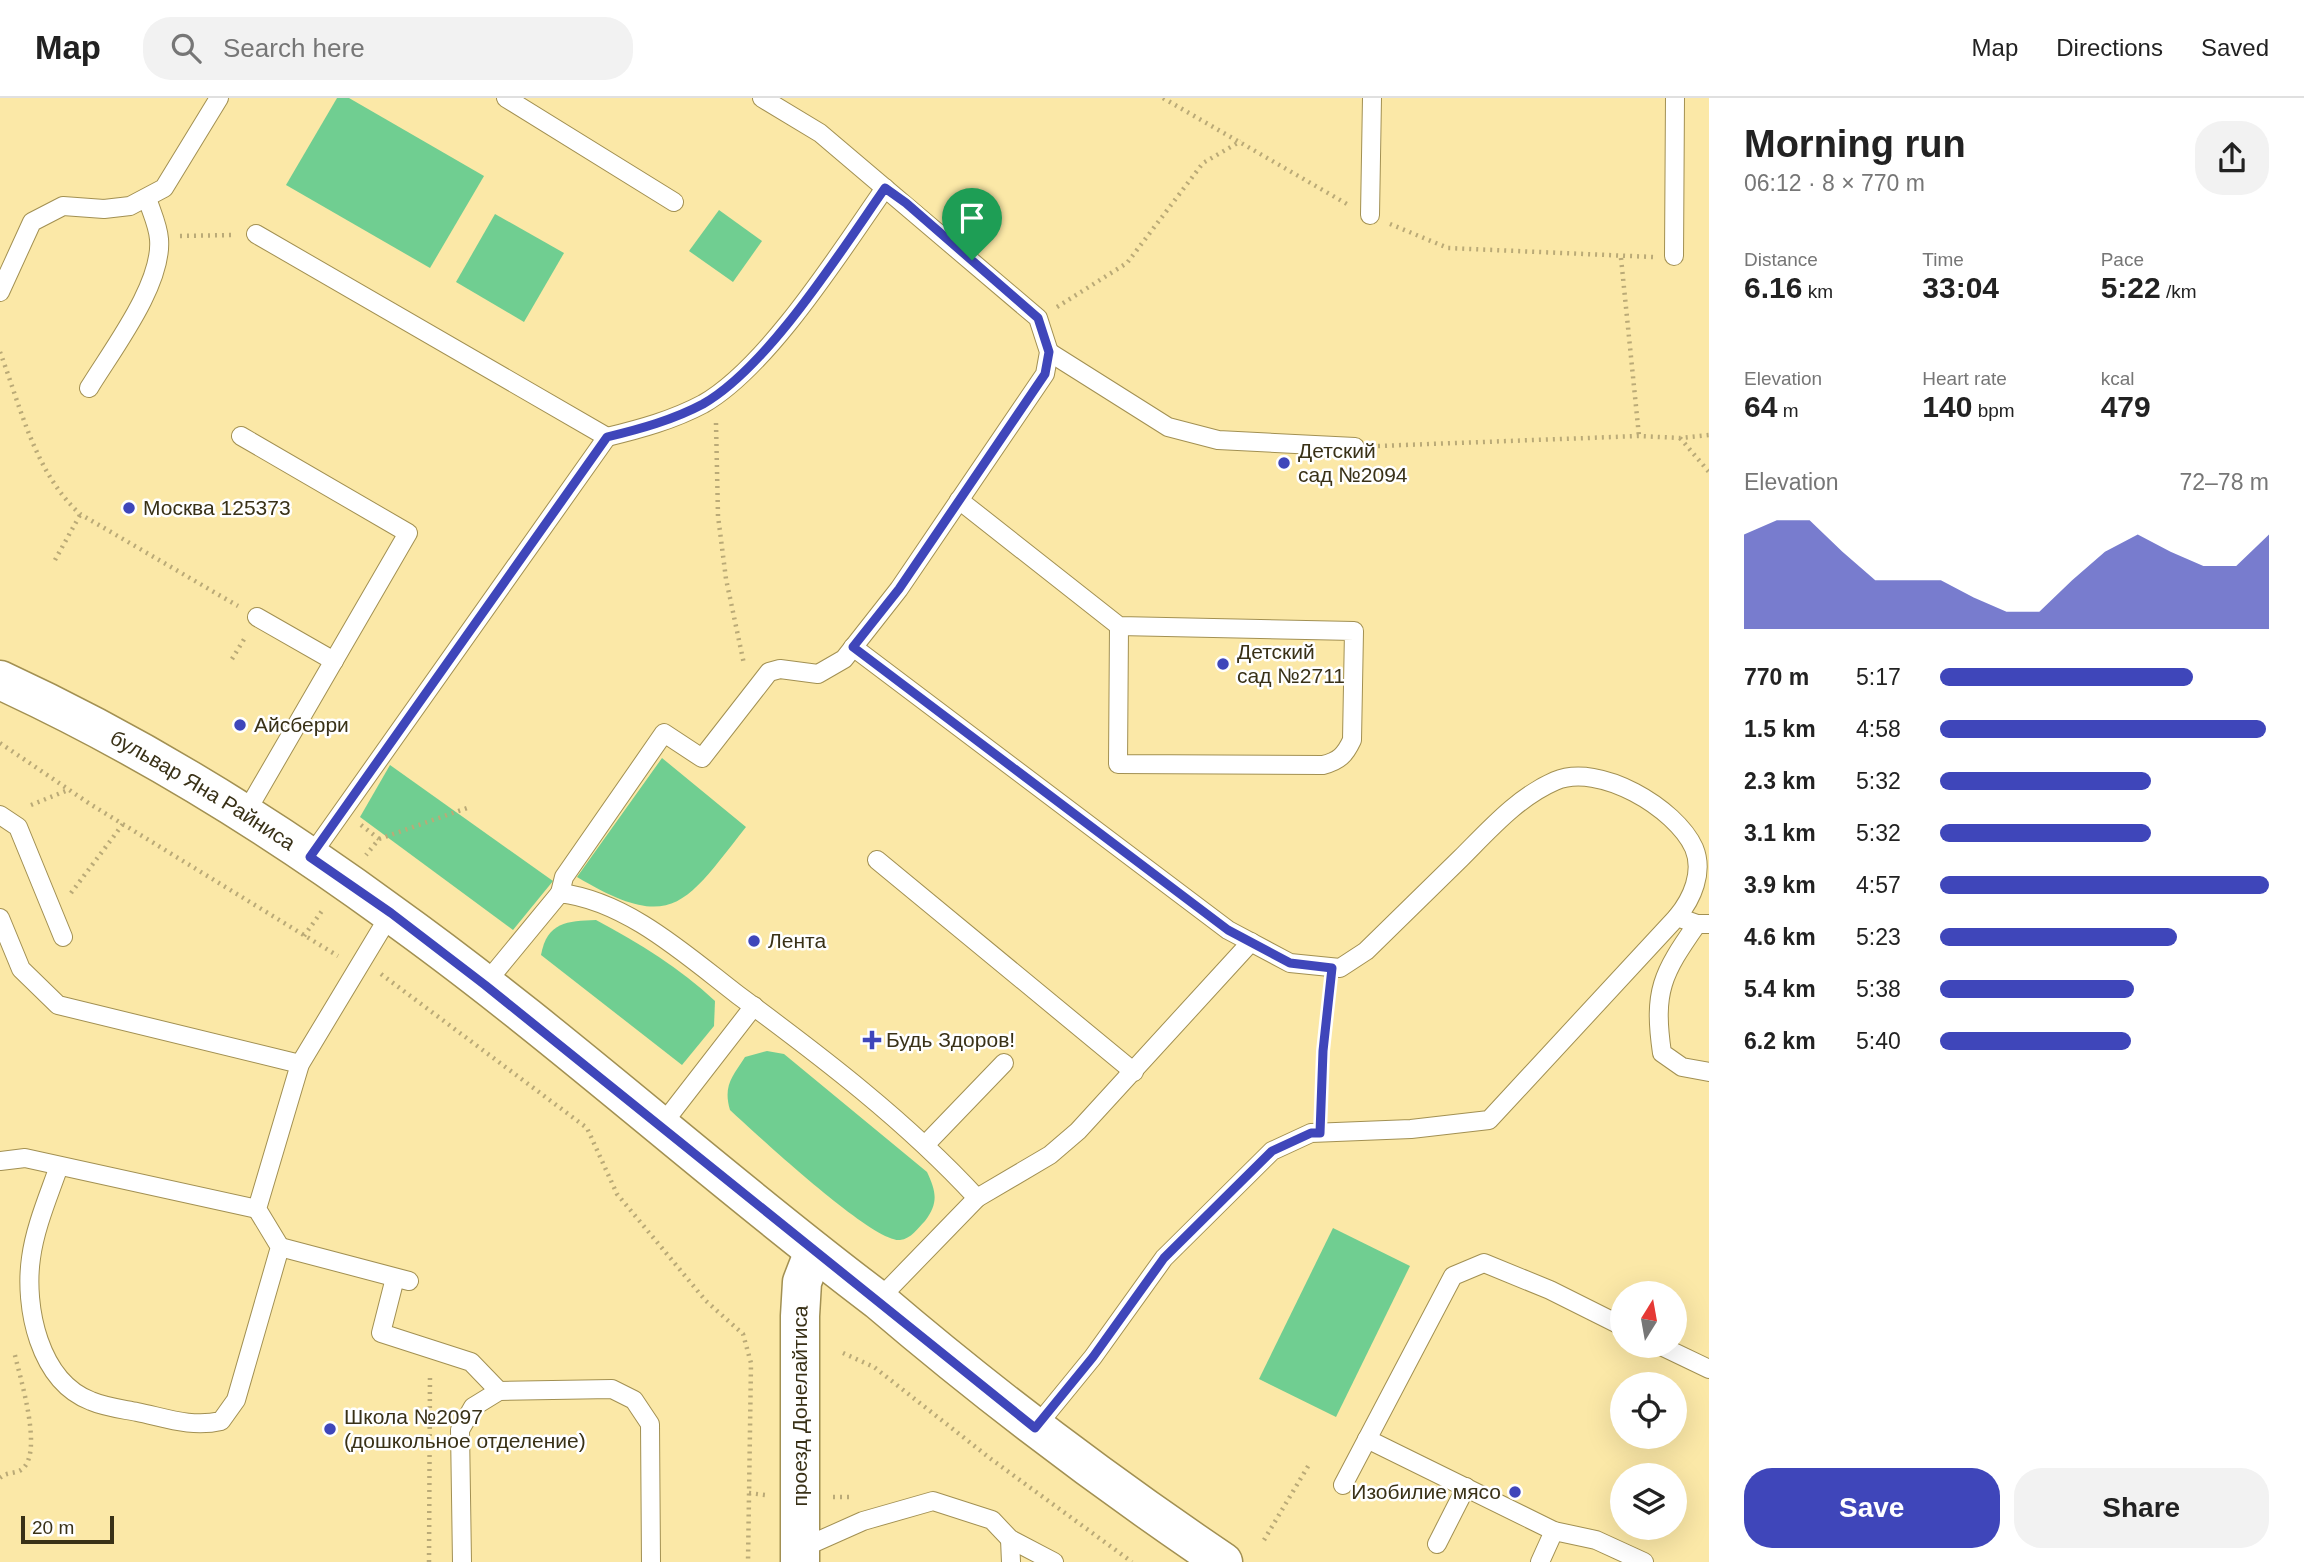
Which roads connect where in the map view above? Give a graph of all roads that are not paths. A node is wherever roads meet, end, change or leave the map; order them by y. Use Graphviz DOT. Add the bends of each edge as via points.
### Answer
graph roads {
  1 [pos="219,98"];
  2 [pos="506,98"];
  3 [pos="762,98"];
  4 [pos="1372,98"];
  5 [pos="1675,98"];
  6 [pos="885,188"];
  7 [pos="146,198"];
  8 [pos="674,202"];
  9 [pos="1370,215"];
  10 [pos="256,234"];
  11 [pos="1674,256"];
  12 [pos="0,292"];
  13 [pos="1049,352"];
  14 [pos="89,388"];
  15 [pos="241,436"];
  16 [pos="607,437"];
  17 [pos="1356,447"];
  18 [pos="959,500"];
  19 [pos="257,617"];
  20 [pos="1119,626"];
  21 [pos="853,647"];
  22 [pos="334,662"];
  23 [pos="0,680"];
  24 [pos="245,814"];
  25 [pos="1,816"];
  26 [pos="310,857"];
  27 [pos="877,860"];
  28 [pos="560,892"];
  29 [pos="391,913"];
  30 [pos="1677,917"];
  31 [pos="0,918"];
  32 [pos="1703,924"];
  33 [pos="63,937"];
  34 [pos="1251,942"];
  35 [pos="485,985"];
  36 [pos="754,1006"];
  37 [pos="1004,1063"];
  38 [pos="300,1064"];
  39 [pos="1134,1072"];
  40 [pos="1709,1072"];
  41 [pos="661,1126"];
  42 [pos="926,1144"];
  43 [pos="0,1161"];
  44 [pos="59,1166"];
  45 [pos="977,1198"];
  46 [pos="257,1209"];
  47 [pos="280,1247"];
  48 [pos="814,1251"];
  49 [pos="878,1300"];
  50 [pos="1610,1320"];
  51 [pos="1686,1358"];
  52 [pos="1709,1369"];
  53 [pos="499,1391"];
  54 [pos="1035,1428"];
  55 [pos="1367,1439"];
  56 [pos="1343,1485"];
  57 [pos="1466,1487"];
  58 [pos="1554,1531"];
  59 [pos="1010,1539"];
  60 [pos="1437,1544"];
  61 [pos="800,1555"];
  62 [pos="463,1562"];
  63 [pos="651,1562"];
  64 [pos="1011,1562"];
  65 [pos="1054,1562"];
  66 [pos="1223,1562"];
  67 [pos="1540,1562"];
  68 [pos="1644,1562"];
  1 -- 7 [label="lane" via="164,188"];
  2 -- 8 [label="lane"];
  3 -- 6 [label="lane" via="820,132"];
  4 -- 9 [label="lane"];
  5 -- 11 [label="lane"];
  6 -- 13 [label="lane" via="1038,318"];
  6 -- 16 [label="lane" via="756,360 704,403 652,426"];
  7 -- 12 [label="lane" via="130,206 104,209 63,206 32,222"];
  7 -- 14 [label="lane" via="159,237 153,276"];
  10 -- 16 [label="lane"];
  13 -- 17 [label="lane" via="1168,427 1217,440"];
  13 -- 18 [label="lane" via="1045,374"];
  15 -- 22 [label="lane" via="408,533"];
  16 -- 26 [label="lane"];
  18 -- 20 [label="lane"];
  18 -- 21 [label="lane"];
  19 -- 22 [label="lane"];
  20 -- 20 [label="lane" via="1118,764 1323,765 1346,753 1352,740 1354,631"];
  21 -- 28 [label="lane" via="844,659 818,674 769,671 702,758 664,733 565,877"];
  21 -- 34 [label="lane" via="1228,930"];
  22 -- 24 [label="lane"];
  23 -- 24 [label="main road, бульвар Яна Райниса"];
  24 -- 26 [label="main road, бульвар Яна Райниса"];
  25 -- 33 [label="lane" via="18,827"];
  26 -- 29 [label="main road, бульвар Яна Райниса"];
  27 -- 39 [label="lane"];
  28 -- 35 [label="lane"];
  28 -- 36 [label="lane" via="595,899 616,911 668,942"];
  29 -- 35 [label="main road, бульвар Яна Райниса"];
  29 -- 38 [label="lane"];
  30 -- 32 [label="lane"];
  30 -- 34 [label="lane" via="1689,902 1697,877 1695,849 1680,826 1643,796 1593,776 1558,779 1512,807 1366,951 1340,968 1290,963"];
  30 -- 54 [label="lane" via="1489,1120 1311,1133 1272,1151 1164,1258"];
  31 -- 38 [label="lane" via="21,970 58,1005"];
  32 -- 40 [label="lane" via="1671,961 1658,995 1658,1026 1662,1053 1682,1067"];
  34 -- 39 [label="lane"];
  35 -- 41 [label="main road, бульвар Яна Райниса"];
  36 -- 41 [label="lane"];
  36 -- 42 [label="lane"];
  37 -- 42 [label="lane"];
  38 -- 46 [label="lane"];
  39 -- 45 [label="lane" via="1050,1155"];
  41 -- 48 [label="main road, бульвар Яна Райниса"];
  42 -- 45 [label="lane"];
  43 -- 44 [label="lane" via="25,1158"];
  44 -- 46 [label="lane"];
  44 -- 47 [label="lane" via="31,1257 34,1320 43,1350 61,1379 89,1401 201,1426 221,1421 236,1400"];
  45 -- 49 [label="lane"];
  46 -- 47 [label="lane"];
  47 -- 53 [label="lane" via="402,1280 381,1333 471,1362"];
  48 -- 49 [label="main road, бульвар Яна Райниса"];
  48 -- 61 [label="main road, проезд Донелайтиса" via="802,1282 800,1316"];
  49 -- 54 [label="main road, бульвар Яна Райниса"];
  50 -- 55 [label="lane" via="1484,1263 1453,1276"];
  51 -- 52 [label="lane"];
  53 -- 62 [label="lane" via="473,1406 460,1430"];
  53 -- 63 [label="lane" via="612,1389 634,1400 650,1424"];
  54 -- 66 [label="main road, бульвар Яна Райниса"];
  55 -- 56 [label="lane"];
  55 -- 57 [label="lane"];
  57 -- 58 [label="lane"];
  57 -- 60 [label="lane"];
  58 -- 67 [label="lane"];
  58 -- 68 [label="lane" via="1597,1540"];
  59 -- 61 [label="lane" via="992,1520 933,1501 863,1521"];
  59 -- 64 [label="lane"];
  59 -- 65 [label="lane"];
}
